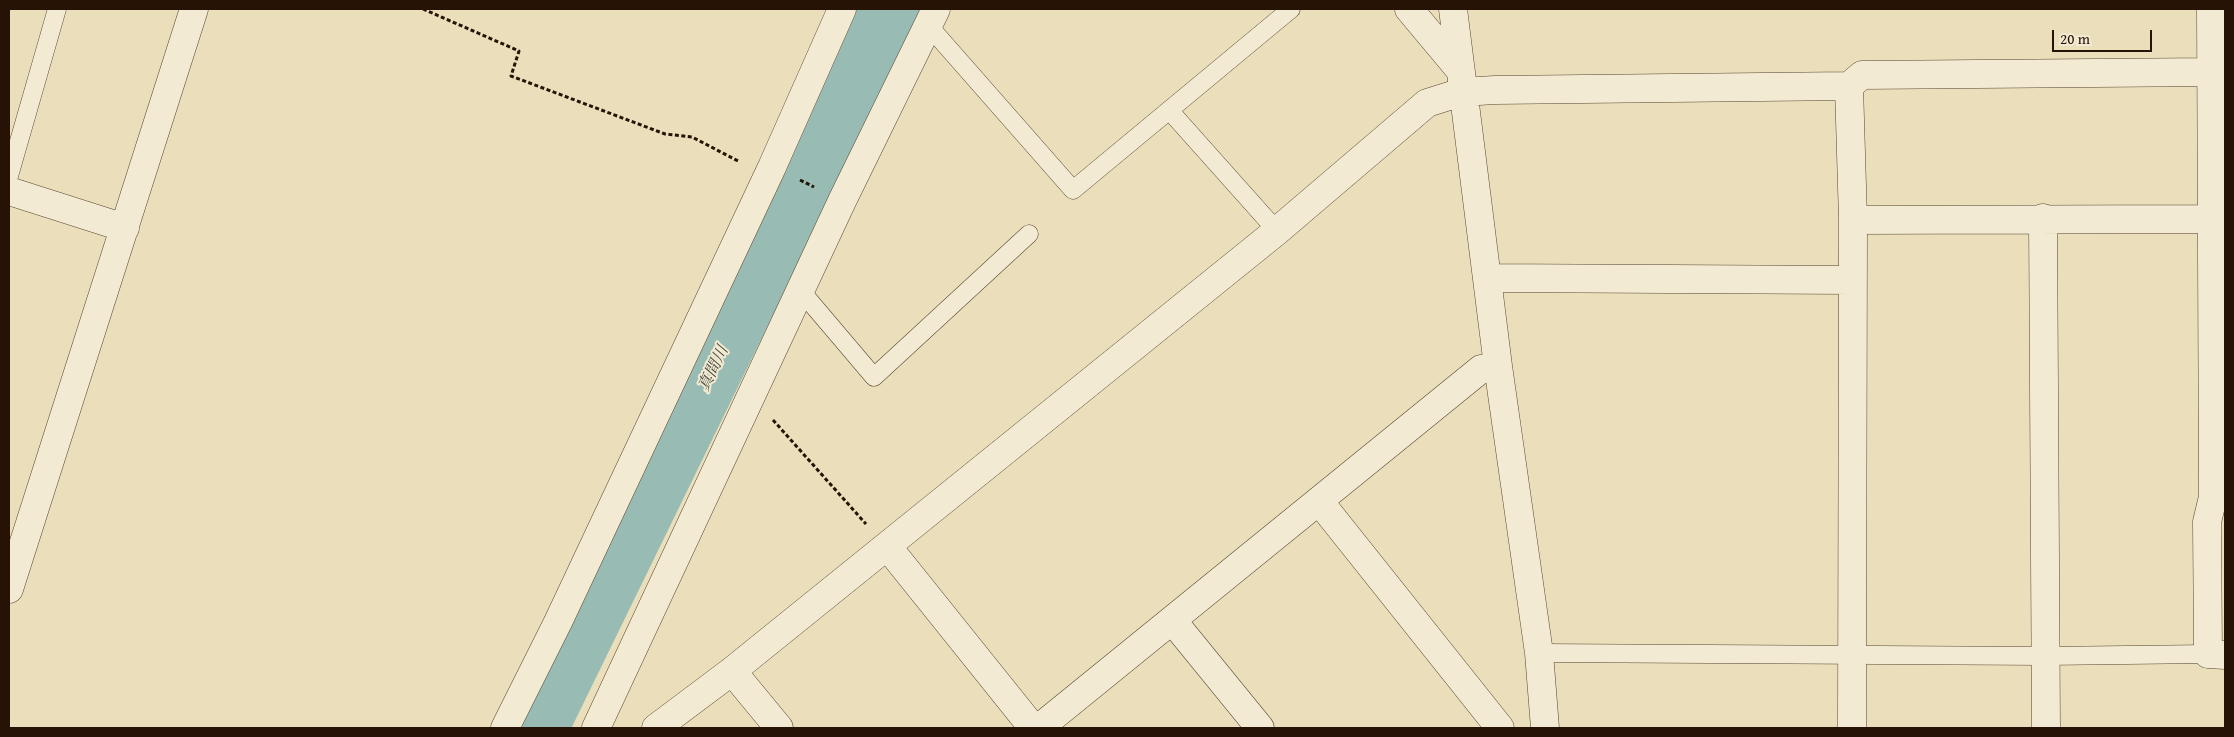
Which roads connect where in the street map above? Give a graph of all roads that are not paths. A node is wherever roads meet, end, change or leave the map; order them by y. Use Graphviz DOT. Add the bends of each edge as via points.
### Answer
graph roads {
  1 [pos="57,9"];
  2 [pos="194,9"];
  3 [pos="842,9"];
  4 [pos="1291,9"];
  5 [pos="1409,9"];
  6 [pos="1453,9"];
  7 [pos="2211,9"];
  8 [pos="932,17"];
  9 [pos="2211,72"];
  10 [pos="1461,81"];
  11 [pos="1849,86"];
  12 [pos="1169,110"];
  13 [pos="9,176"];
  14 [pos="9,191"];
  15 [pos="2043,218"];
  16 [pos="2211,219"];
  17 [pos="1852,220"];
  18 [pos="124,228"];
  19 [pos="1277,231"];
  20 [pos="1029,234"];
  21 [pos="1487,278"];
  22 [pos="1851,280"];
  23 [pos="801,291"];
  24 [pos="1498,366"];
  25 [pos="2219,407"];
  26 [pos="1319,501"];
  27 [pos="887,546"];
  28 [pos="9,589"];
  29 [pos="1172,620"];
  30 [pos="1539,653"];
  31 [pos="2216,654"];
  32 [pos="1852,656"];
  33 [pos="2045,656"];
  34 [pos="732,671"];
  35 [pos="506,728"];
  36 [pos="596,728"];
  37 [pos="656,728"];
  38 [pos="779,728"];
  39 [pos="1033,728"];
  40 [pos="1039,728"];
  41 [pos="1260,728"];
  42 [pos="1500,728"];
  43 [pos="1545,728"];
  44 [pos="1852,728"];
  45 [pos="2046,728"];
  1 -- 13 [label="lane"];
  2 -- 18 [label="street"];
  3 -- 35 [label="street" via="772,166"];
  4 -- 12 [label="lane"];
  5 -- 10 [label="street"];
  6 -- 10 [label="street"];
  7 -- 9 [label="street"];
  8 -- 12 [label="lane" via="1073,190"];
  8 -- 23 [label="street"];
  9 -- 11 [label="street" via="1862,75"];
  9 -- 16 [label="street"];
  10 -- 11 [label="street" via="1495,90"];
  10 -- 19 [label="street" via="1427,103"];
  10 -- 21 [label="street"];
  11 -- 17 [label="street"];
  12 -- 19 [label="lane"];
  14 -- 18 [label="street"];
  15 -- 16 [label="street"];
  15 -- 17 [label="street"];
  15 -- 33 [label="street"];
  16 -- 25 [label="street"];
  17 -- 22 [label="street"];
  18 -- 28 [label="street"];
  19 -- 27 [label="street"];
  20 -- 23 [label="lane" via="874,377"];
  21 -- 22 [label="street"];
  21 -- 24 [label="street"];
  22 -- 32 [label="street"];
  23 -- 36 [label="street"];
  24 -- 26 [label="street" via="1481,369"];
  24 -- 30 [label="street"];
  25 -- 31 [label="street" via="2213,497 2207,522"];
  26 -- 29 [label="street"];
  26 -- 42 [label="street"];
  27 -- 34 [label="street"];
  27 -- 39 [label="street"];
  29 -- 40 [label="street"];
  29 -- 41 [label="street"];
  30 -- 32 [label="lane"];
  30 -- 43 [label="street"];
  31 -- 33 [label="lane"];
  32 -- 33 [label="lane"];
  32 -- 44 [label="street"];
  33 -- 45 [label="street"];
  34 -- 37 [label="street"];
  34 -- 38 [label="street"];
}
